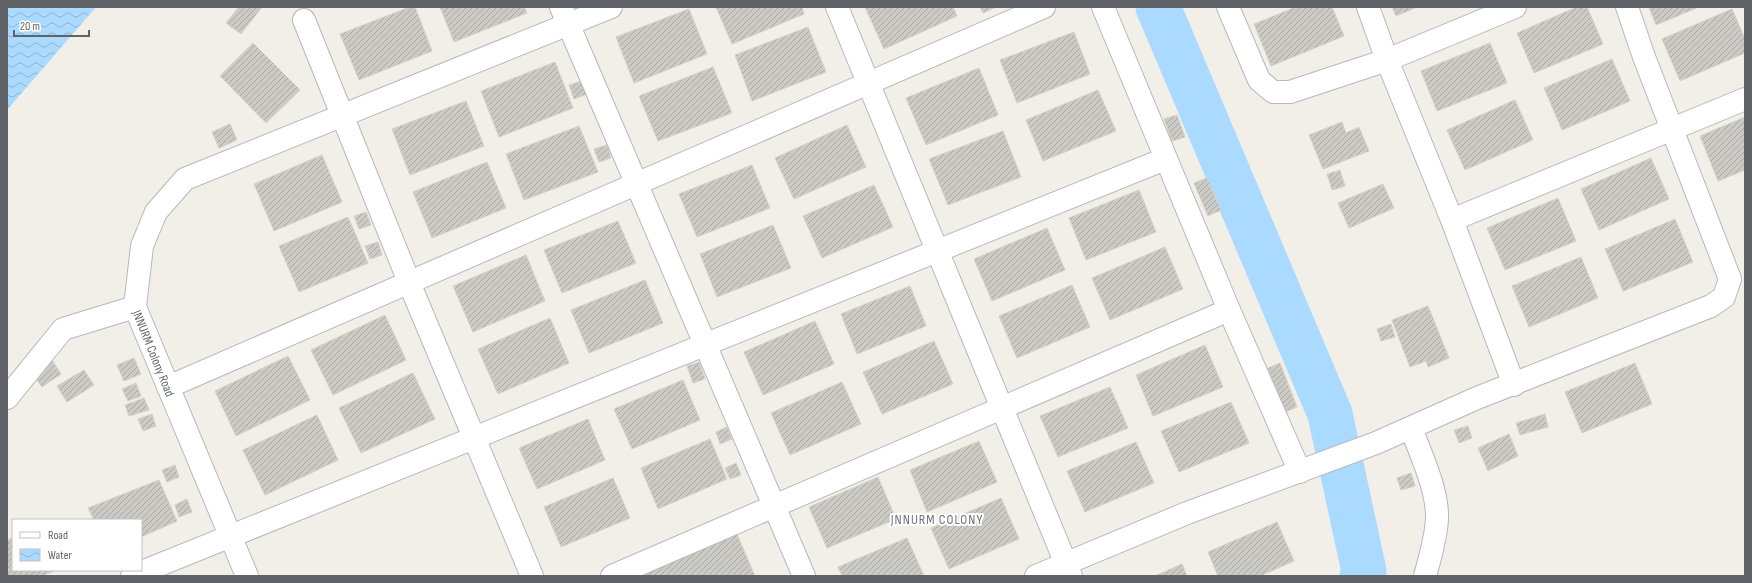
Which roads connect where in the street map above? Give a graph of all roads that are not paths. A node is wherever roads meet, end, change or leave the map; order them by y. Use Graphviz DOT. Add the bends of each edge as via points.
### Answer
graph roads {
  1 [pos="611,7"];
  2 [pos="837,7"];
  3 [pos="1044,7"];
  4 [pos="1103,7"];
  5 [pos="1228,7"];
  6 [pos="1368,7"];
  7 [pos="1515,7"];
  8 [pos="1627,7"];
  9 [pos="564,16"];
  10 [pos="304,20"];
  11 [pos="1387,60"];
  12 [pos="868,83"];
  13 [pos="1745,99"];
  14 [pos="343,116"];
  15 [pos="1672,129"];
  16 [pos="1165,159"];
  17 [pos="636,184"];
  18 [pos="1452,220"];
  19 [pos="937,251"];
  20 [pos="410,282"];
  21 [pos="134,308"];
  22 [pos="1229,310"];
  23 [pos="704,345"];
  24 [pos="1514,385"];
  25 [pos="168,387"];
  26 [pos="7,398"];
  27 [pos="1002,408"];
  28 [pos="1411,428"];
  29 [pos="474,438"];
  30 [pos="1300,472"];
  31 [pos="774,506"];
  32 [pos="230,536"];
  33 [pos="1068,570"];
  34 [pos="132,576"];
  35 [pos="247,576"];
  36 [pos="532,576"];
  37 [pos="612,576"];
  38 [pos="804,576"];
  39 [pos="1036,576"];
  40 [pos="1425,576"];
  1 -- 9 [label="street, JNNURM Colony Road"];
  2 -- 12 [label="street"];
  3 -- 12 [label="street"];
  4 -- 16 [label="street"];
  5 -- 11 [label="street" via="1258,80 1273,92 1290,92"];
  6 -- 11 [label="street"];
  7 -- 11 [label="street"];
  8 -- 15 [label="street"];
  9 -- 14 [label="street, JNNURM Colony Road"];
  9 -- 17 [label="street"];
  10 -- 14 [label="street"];
  11 -- 18 [label="street"];
  12 -- 17 [label="street"];
  12 -- 19 [label="street"];
  13 -- 15 [label="street"];
  14 -- 20 [label="street"];
  14 -- 21 [label="street, JNNURM Colony Road" via="185,179 156,212 142,246"];
  15 -- 18 [label="street"];
  15 -- 24 [label="street" via="1730,279 1724,297 1711,306"];
  16 -- 19 [label="street"];
  16 -- 22 [label="street"];
  17 -- 20 [label="street"];
  17 -- 23 [label="street"];
  18 -- 24 [label="street"];
  19 -- 23 [label="street"];
  19 -- 27 [label="street"];
  20 -- 25 [label="street"];
  20 -- 29 [label="street"];
  21 -- 25 [label="street, JNNURM Colony Road"];
  21 -- 26 [label="street" via="63,329"];
  22 -- 27 [label="street"];
  22 -- 30 [label="street"];
  23 -- 29 [label="street"];
  23 -- 31 [label="street"];
  24 -- 28 [label="street" via="1477,398"];
  25 -- 32 [label="street, JNNURM Colony Road"];
  27 -- 31 [label="street"];
  27 -- 33 [label="street"];
  28 -- 30 [label="street"];
  28 -- 40 [label="street" via="1436,504 1437,519 1432,554"];
  29 -- 32 [label="street"];
  29 -- 36 [label="street"];
  30 -- 33 [label="street" via="1187,513"];
  31 -- 37 [label="street"];
  31 -- 38 [label="street"];
  32 -- 34 [label="street"];
  32 -- 35 [label="street, JNNURM Colony Road"];
  33 -- 39 [label="street"];
}
